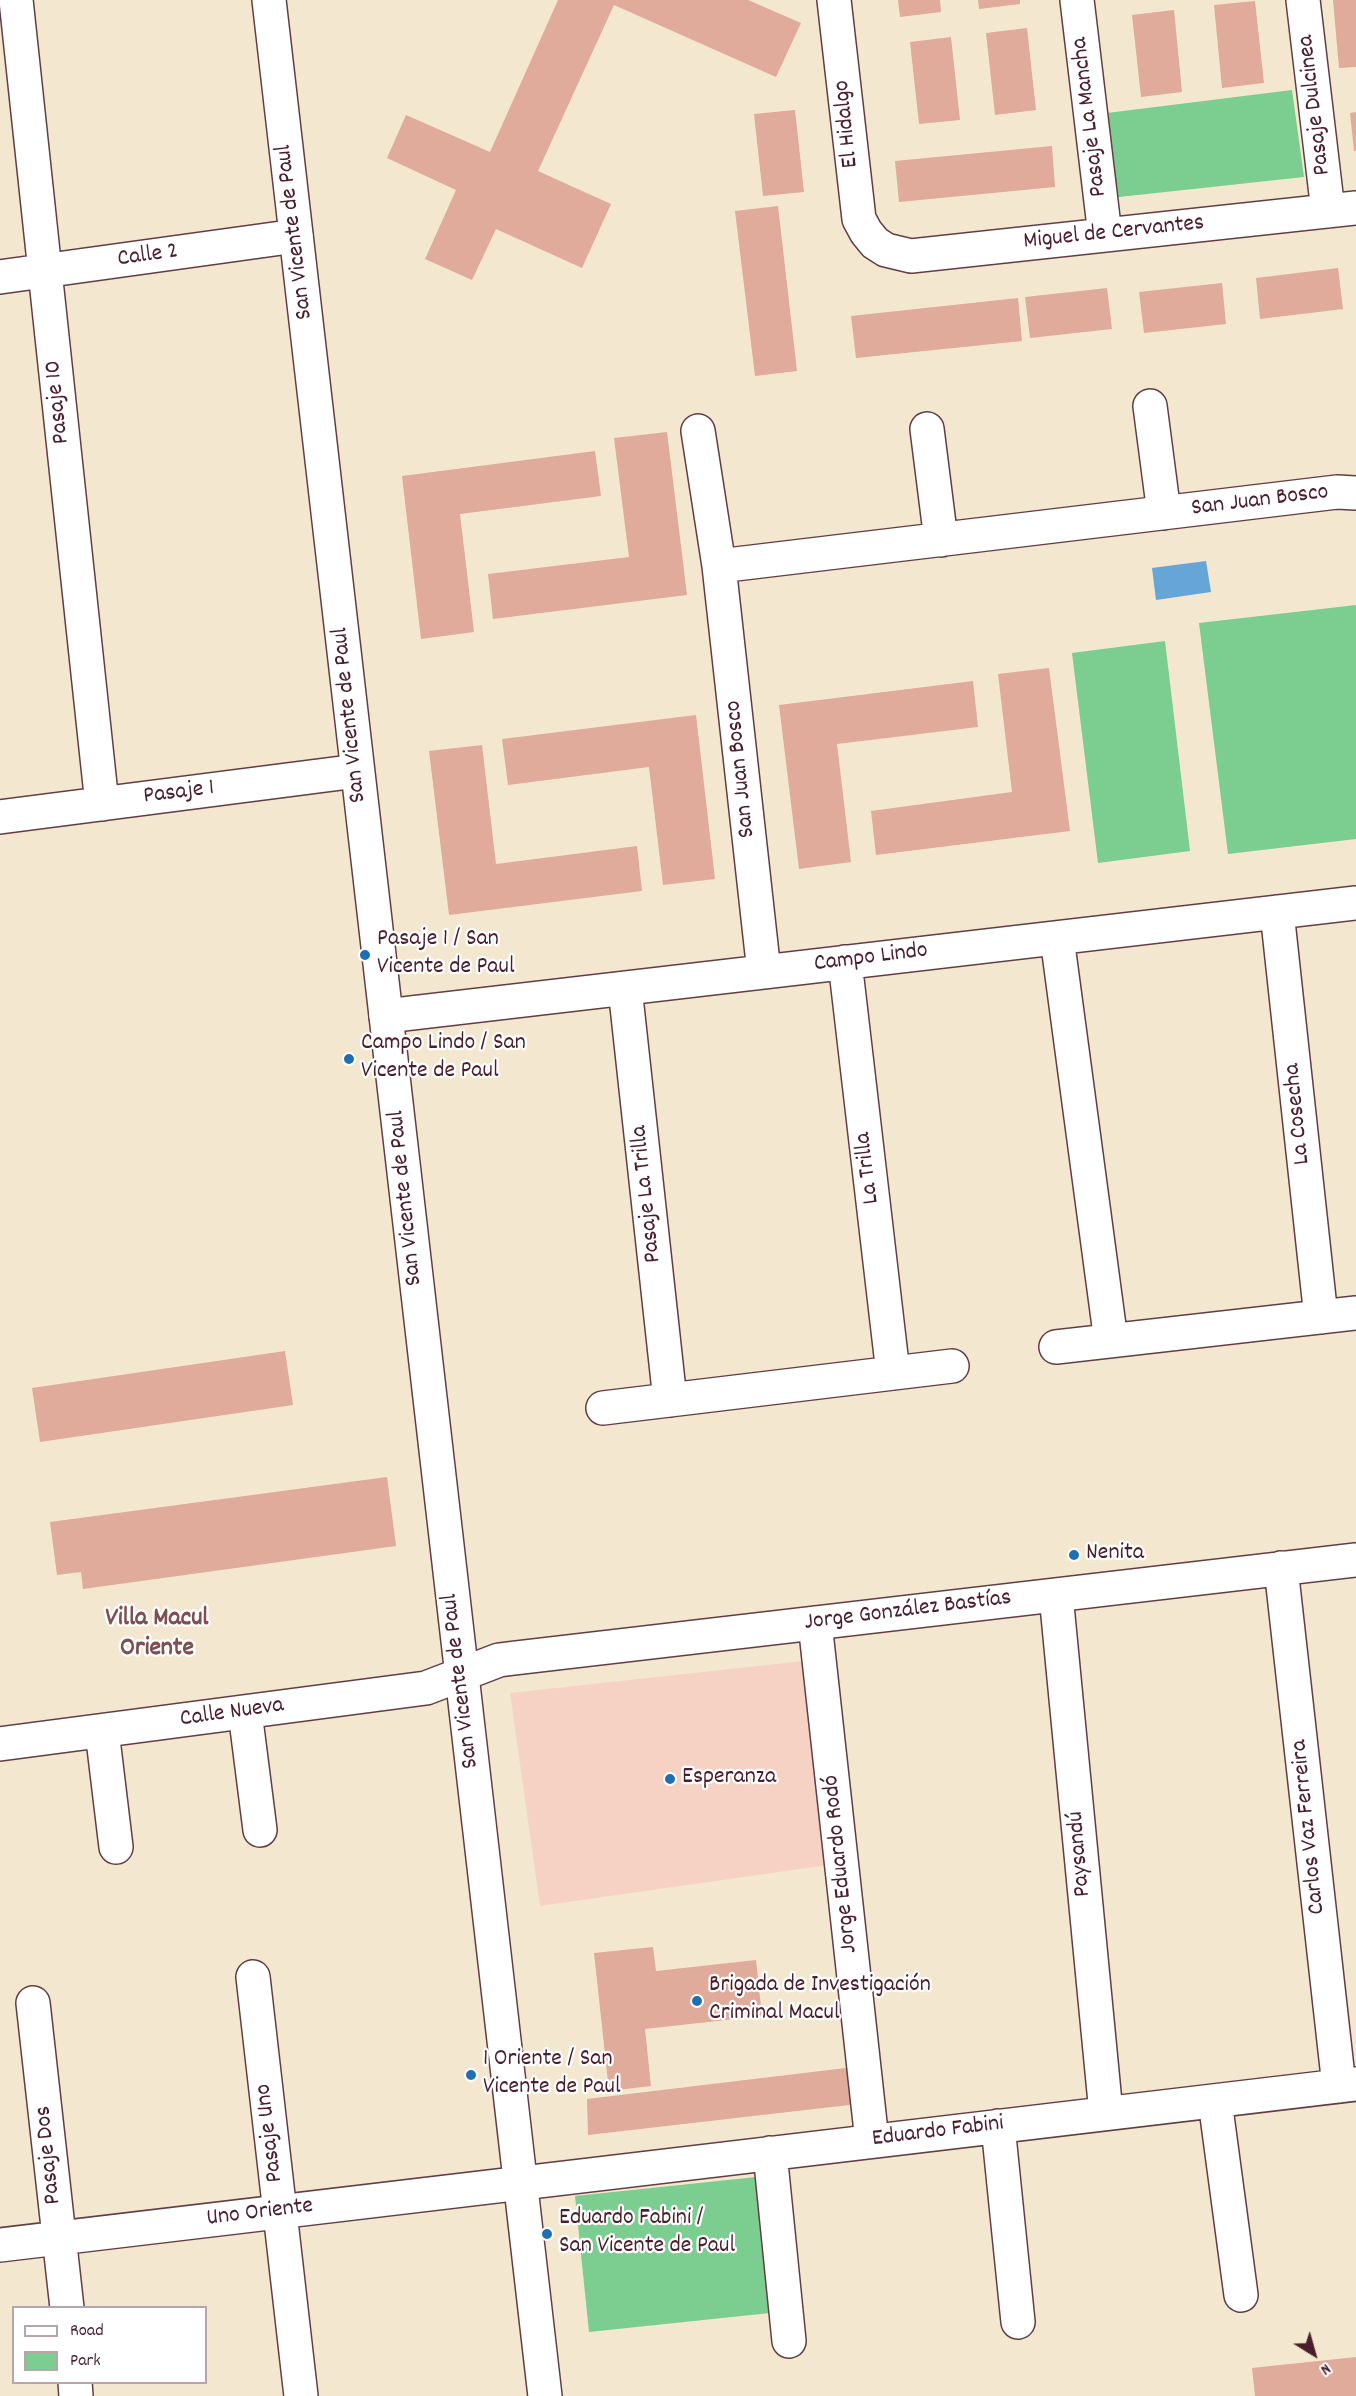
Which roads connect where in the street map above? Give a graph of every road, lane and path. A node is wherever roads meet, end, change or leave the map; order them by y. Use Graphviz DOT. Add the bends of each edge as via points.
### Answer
graph roads {
  1 [pos="16,0"];
  2 [pos="269,0"];
  3 [pos="834,0"];
  4 [pos="1077,0"];
  5 [pos="1304,0"];
  6 [pos="1342,209"];
  7 [pos="1105,235"];
  8 [pos="296,236"];
  9 [pos="875,243"];
  10 [pos="45,271"];
  11 [pos="0,277"];
  12 [pos="1150,406"];
  13 [pos="927,429"];
  14 [pos="698,431"];
  15 [pos="1356,493"];
  16 [pos="1164,513"];
  17 [pos="941,540"];
  18 [pos="719,566"];
  19 [pos="357,771"];
  20 [pos="102,804"];
  21 [pos="0,817"];
  22 [pos="1356,903"];
  23 [pos="1277,912"];
  24 [pos="1057,938"];
  25 [pos="845,962"];
  26 [pos="764,972"];
  27 [pos="625,988"];
  28 [pos="386,1016"];
  29 [pos="1356,1313"];
  30 [pos="1321,1317"];
  31 [pos="1111,1341"];
  32 [pos="1056,1347"];
  33 [pos="952,1366"];
  34 [pos="893,1373"];
  35 [pos="670,1400"];
  36 [pos="603,1408"];
  37 [pos="1356,1560"];
  38 [pos="1281,1568"];
  39 [pos="1056,1595"];
  40 [pos="815,1623"];
  41 [pos="461,1674"];
  42 [pos="245,1712"];
  43 [pos="102,1731"];
  44 [pos="0,1744"];
  45 [pos="260,1830"];
  46 [pos="116,1847"];
  47 [pos="253,1977"];
  48 [pos="33,2003"];
  49 [pos="1347,2085"];
  50 [pos="1215,2101"];
  51 [pos="1106,2113"];
  52 [pos="998,2126"];
  53 [pos="872,2141"];
  54 [pos="770,2153"];
  55 [pos="520,2182"];
  56 [pos="280,2211"];
  57 [pos="59,2238"];
  58 [pos="0,2245"];
  59 [pos="1241,2295"];
  60 [pos="67,2306"];
  61 [pos="1018,2322"];
  62 [pos="789,2341"];
  63 [pos="301,2396"];
  64 [pos="545,2396"];
  1 -- 10 [label="street, Pasaje 10"];
  2 -- 8 [label="street, San Vicente de Paul"];
  3 -- 9 [label="street, El Hidalgo" via="859,219"];
  4 -- 7 [label="street, Pasaje La Mancha"];
  5 -- 6 [label="street, Pasaje Dulcinea"];
  6 -- 7 [label="street, Miguel de Cervantes"];
  7 -- 9 [label="street, Miguel de Cervantes" via="911,255 892,252"];
  8 -- 10 [label="street, Calle 2"];
  8 -- 19 [label="street, San Vicente de Paul"];
  10 -- 11 [label="street, Calle 2"];
  10 -- 20 [label="street, Pasaje 10"];
  12 -- 16 [label="street, San Juan Bosco"];
  13 -- 17 [label="street"];
  14 -- 18 [label="street, San Juan Bosco"];
  15 -- 16 [label="street, San Juan Bosco"];
  16 -- 17 [label="street, San Juan Bosco"];
  17 -- 18 [label="street, San Juan Bosco"];
  18 -- 26 [label="street, San Juan Bosco"];
  19 -- 20 [label="street, Pasaje 1"];
  19 -- 28 [label="street, San Vicente de Paul"];
  20 -- 21 [label="street, Pasaje 1"];
  22 -- 23 [label="street, Campo Lindo"];
  23 -- 24 [label="street, Campo Lindo"];
  23 -- 30 [label="street, La Cosecha"];
  24 -- 25 [label="street, Campo Lindo"];
  24 -- 31 [label="street"];
  25 -- 26 [label="street, Campo Lindo"];
  25 -- 34 [label="street, La Trilla"];
  26 -- 27 [label="street, Campo Lindo"];
  27 -- 28 [label="street, Campo Lindo"];
  27 -- 35 [label="street, Pasaje La Trilla"];
  28 -- 41 [label="street, San Vicente de Paul"];
  29 -- 30 [label="street"];
  30 -- 31 [label="street"];
  31 -- 32 [label="street"];
  33 -- 34 [label="street"];
  34 -- 35 [label="street"];
  35 -- 36 [label="street"];
  37 -- 38 [label="street, Jorge González Bastías"];
  38 -- 39 [label="street, Jorge González Bastías"];
  38 -- 49 [label="street, Carlos Vaz Ferreira"];
  39 -- 40 [label="street, Jorge González Bastías"];
  39 -- 51 [label="street, Paysandú"];
  40 -- 41 [label="street, Jorge González Bastías" via="500,1660"];
  40 -- 53 [label="street, Jorge Eduardo Rodó"];
  41 -- 42 [label="street, Calle Nueva" via="426,1688"];
  41 -- 55 [label="street, San Vicente de Paul"];
  42 -- 43 [label="street, Calle Nueva"];
  42 -- 45 [label="street"];
  43 -- 44 [label="street, Calle Nueva"];
  43 -- 46 [label="street"];
  47 -- 56 [label="street, Pasaje Uno"];
  48 -- 57 [label="street, Pasaje Dos"];
  49 -- 50 [label="street, Eduardo Fabini"];
  50 -- 51 [label="street, Eduardo Fabini"];
  50 -- 59 [label="street"];
  51 -- 52 [label="street, Eduardo Fabini"];
  52 -- 53 [label="street, Eduardo Fabini"];
  52 -- 61 [label="street"];
  53 -- 54 [label="street, Eduardo Fabini"];
  54 -- 55 [label="street, Eduardo Fabini"];
  54 -- 62 [label="street"];
  55 -- 56 [label="street, Uno Oriente"];
  55 -- 64 [label="street, San Vicente de Paul"];
  56 -- 57 [label="street, Uno Oriente"];
  56 -- 63 [label="street, Pasaje Uno"];
  57 -- 58 [label="street, Uno Oriente"];
  57 -- 60 [label="street, Pasaje Dos"];
}
